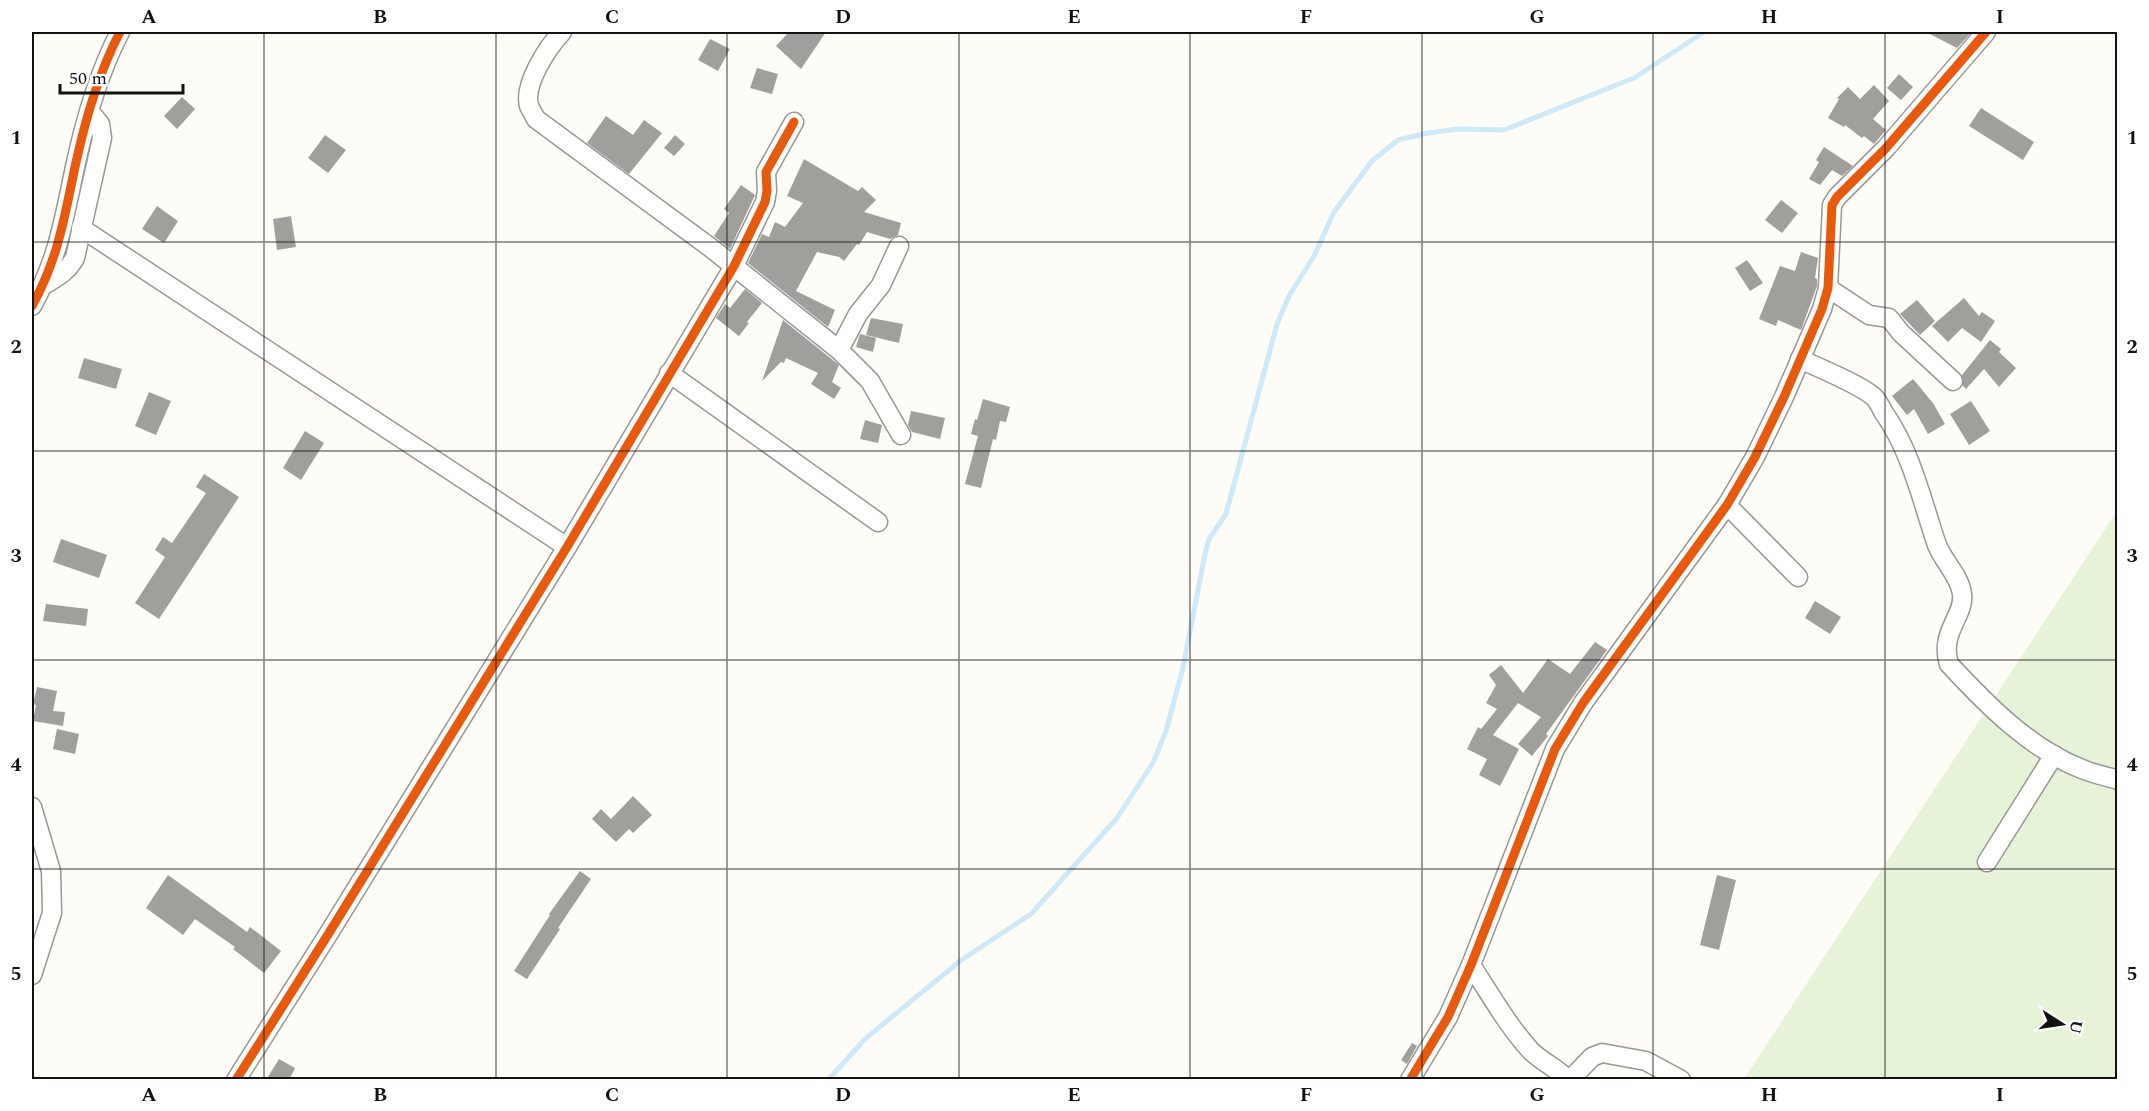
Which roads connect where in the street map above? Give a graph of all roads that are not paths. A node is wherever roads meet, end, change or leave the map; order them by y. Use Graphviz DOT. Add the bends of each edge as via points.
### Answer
graph roads {
  1 [pos="120,32"];
  2 [pos="562,32"];
  3 [pos="1986,32"];
  4 [pos="90,112"];
  5 [pos="794,122"];
  6 [pos="81,228"];
  7 [pos="899,246"];
  8 [pos="734,266"];
  9 [pos="44,285"];
  10 [pos="1828,288"];
  11 [pos="32,306"];
  12 [pos="839,350"];
  13 [pos="1800,359"];
  14 [pos="669,373"];
  15 [pos="1953,381"];
  16 [pos="901,435"];
  17 [pos="1727,505"];
  18 [pos="878,522"];
  19 [pos="567,547"];
  20 [pos="1798,577"];
  21 [pos="2054,755"];
  22 [pos="2118,780"];
  23 [pos="32,807"];
  24 [pos="1987,862"];
  25 [pos="1471,966"];
  26 [pos="32,975"];
  27 [pos="236,1080"];
  28 [pos="1410,1080"];
  29 [pos="1569,1080"];
  30 [pos="1681,1080"];
  1 -- 4 [label="street" via="109,52"];
  2 -- 8 [label="street" via="547,50 530,86 529,105 536,119"];
  3 -- 10 [label="street" via="1832,205"];
  4 -- 6 [label="street" via="100,124 102,138"];
  4 -- 9 [label="street" via="57,250"];
  5 -- 8 [label="street" via="766,172 765,202"];
  6 -- 9 [label="street" via="70,268"];
  6 -- 19 [label="street"];
  7 -- 12 [label="street" via="881,285 858,314"];
  8 -- 12 [label="street"];
  8 -- 14 [label="street"];
  9 -- 11 [label="street"];
  10 -- 13 [label="street"];
  10 -- 15 [label="street" via="1869,315 1889,318"];
  12 -- 16 [label="street" via="870,381"];
  13 -- 17 [label="street" via="1755,457"];
  13 -- 21 [label="street" via="1874,397 1889,419 1910,463 1938,548 1962,594 1961,607 1947,639 1948,664 2012,725"];
  14 -- 18 [label="street"];
  14 -- 19 [label="street"];
  17 -- 20 [label="street"];
  17 -- 25 [label="street" via="1583,703 1555,749"];
  19 -- 27 [label="street"];
  21 -- 22 [label="street" via="2082,770"];
  21 -- 24 [label="street"];
  23 -- 26 [label="street" via="51,871 52,913"];
  25 -- 28 [label="street" via="1448,1017"];
  25 -- 29 [label="street" via="1532,1052"];
  29 -- 30 [label="street" via="1592,1057 1602,1053 1646,1061"];
}
